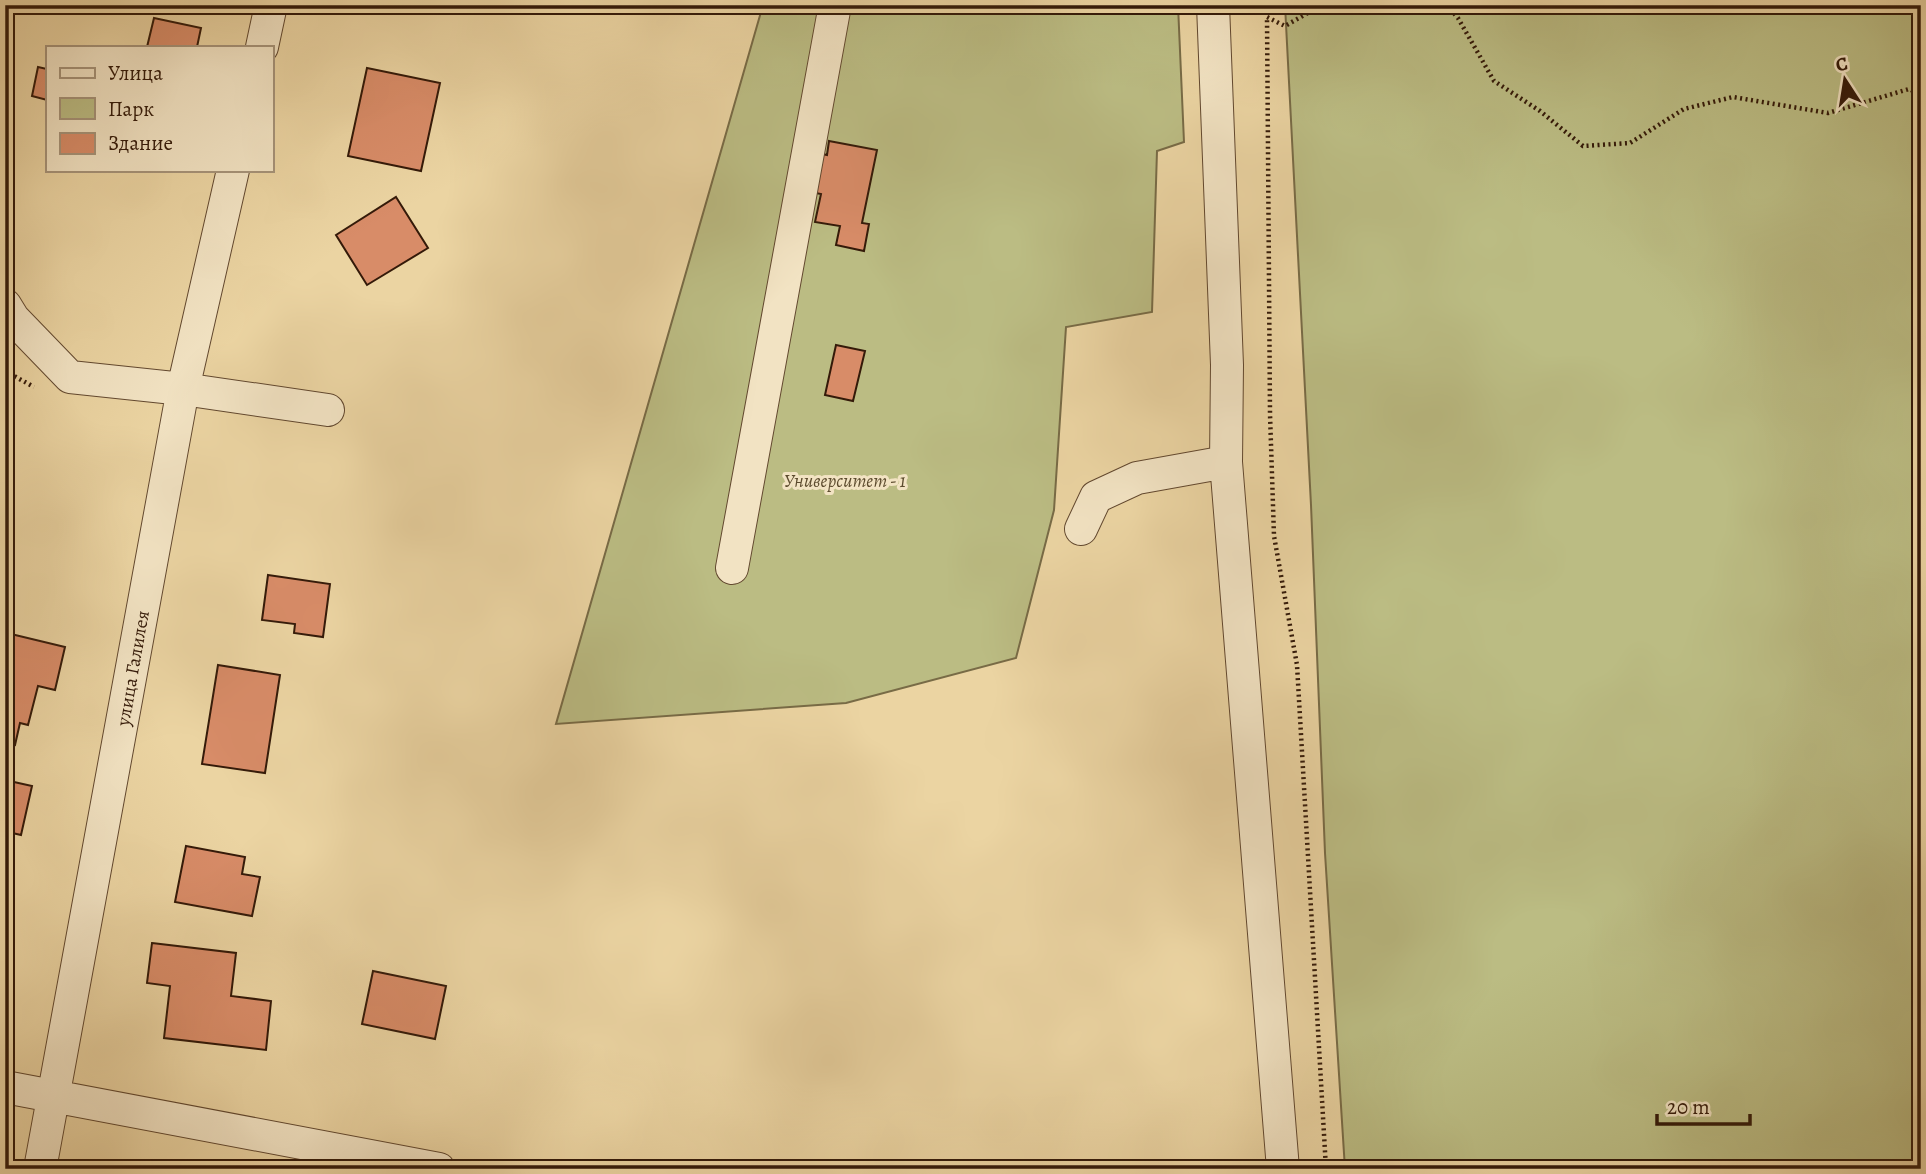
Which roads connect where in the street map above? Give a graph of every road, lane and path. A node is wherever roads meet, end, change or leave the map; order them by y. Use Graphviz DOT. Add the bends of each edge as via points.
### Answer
graph roads {
  1 [pos="271,5"];
  2 [pos="835,5"];
  3 [pos="1213,5"];
  4 [pos="1322,5"];
  5 [pos="1447,5"];
  6 [pos="262,46"];
  7 [pos="1920,94"];
  8 [pos="233,172"];
  9 [pos="5,305"];
  10 [pos="5,371"];
  11 [pos="36,388"];
  12 [pos="183,388"];
  13 [pos="328,410"];
  14 [pos="1226,463"];
  15 [pos="1081,529"];
  16 [pos="732,568"];
  17 [pos="5,1087"];
  18 [pos="55,1097"];
  19 [pos="40,1169"];
  20 [pos="439,1169"];
  21 [pos="1283,1169"];
  22 [pos="1326,1169"];
  1 -- 6 [label="street"];
  2 -- 16 [label="street"];
  3 -- 14 [label="street" via="1227,365"];
  4 -- 22 [label="path" via="1285,26 1267,17 1267,43 1274,536 1297,665"];
  5 -- 7 [label="path" via="1494,81 1583,146 1630,143 1684,109 1733,97 1828,113 1909,89"];
  8 -- 12 [label="street, улица Галилея"];
  9 -- 12 [label="street" via="70,377"];
  10 -- 11 [label="path"];
  12 -- 13 [label="street"];
  12 -- 18 [label="street, улица Галилея"];
  14 -- 15 [label="street" via="1137,478 1096,497"];
  14 -- 21 [label="street"];
  17 -- 18 [label="street"];
  18 -- 19 [label="street, улица Галилея"];
  18 -- 20 [label="street"];
}
